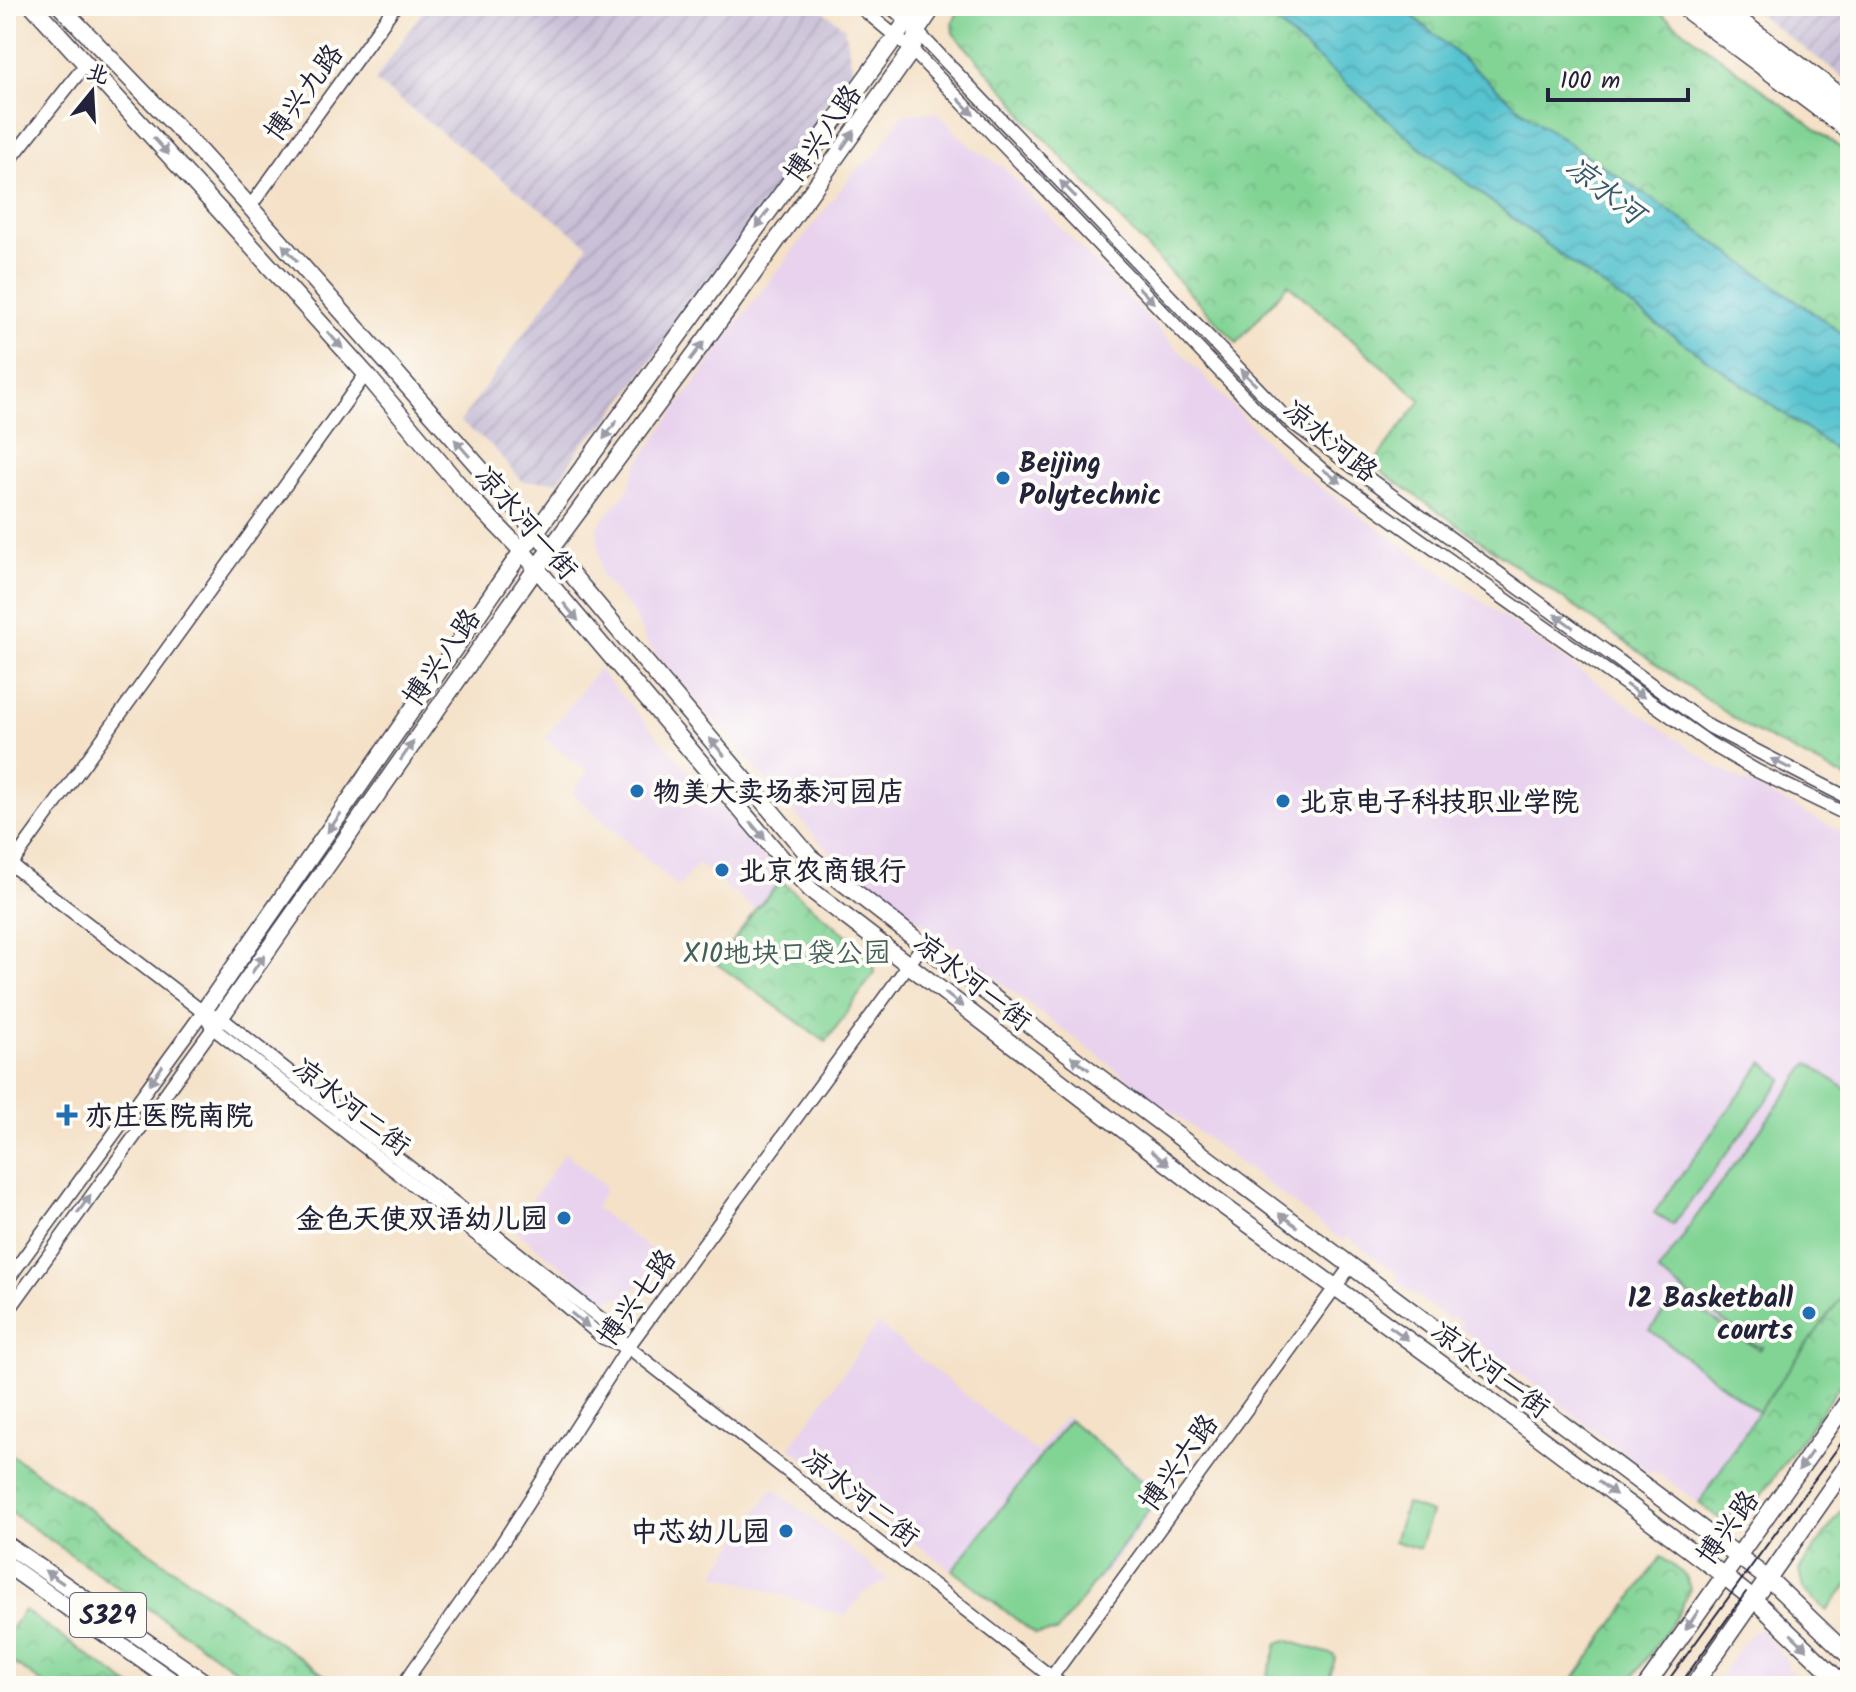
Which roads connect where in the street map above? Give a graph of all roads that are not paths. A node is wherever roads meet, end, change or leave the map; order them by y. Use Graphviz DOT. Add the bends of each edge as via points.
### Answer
graph roads {
  1 [pos="33,6"];
  2 [pos="60,6"];
  3 [pos="395,6"];
  4 [pos="859,6"];
  5 [pos="889,6"];
  6 [pos="918,6"];
  7 [pos="934,6"];
  8 [pos="1681,6"];
  9 [pos="1704,6"];
  10 [pos="1724,6"];
  11 [pos="912,26"];
  12 [pos="895,34"];
  13 [pos="912,50"];
  14 [pos="86,64"];
  15 [pos="1850,100"];
  16 [pos="1850,115"];
  17 [pos="1850,132"];
  18 [pos="6,165"];
  19 [pos="250,207"];
  20 [pos="366,374"];
  21 [pos="536,532"];
  22 [pos="550,549"];
  23 [pos="522,551"];
  24 [pos="535,570"];
  25 [pos="1850,799"];
  26 [pos="1850,816"];
  27 [pos="9,863"];
  28 [pos="886,915"];
  29 [pos="868,934"];
  30 [pos="923,945"];
  31 [pos="909,965"];
  32 [pos="203,1012"];
  33 [pos="216,1022"];
  34 [pos="1350,1267"];
  35 [pos="6,1282"];
  36 [pos="1336,1286"];
  37 [pos="6,1314"];
  38 [pos="628,1347"];
  39 [pos="1850,1398"];
  40 [pos="1850,1461"];
  41 [pos="6,1544"];
  42 [pos="1738,1557"];
  43 [pos="6,1564"];
  44 [pos="1723,1576"];
  45 [pos="1766,1579"];
  46 [pos="1753,1599"];
  47 [pos="1850,1657"];
  48 [pos="1048,1682"];
  49 [pos="179,1686"];
  50 [pos="210,1686"];
  51 [pos="402,1686"];
  52 [pos="1063,1686"];
  53 [pos="1646,1686"];
  54 [pos="1693,1686"];
  55 [pos="1845,1686"];
  1 -- 14 [label="main road, 凉水河一街"];
  2 -- 19 [label="main road, 凉水河一街"];
  3 -- 19 [label="street, 博兴九路"];
  4 -- 12 [label="street, 凉水河路"];
  5 -- 11 [label="street, 凉水河路"];
  6 -- 11 [label="main road"];
  7 -- 11 [label="main road"];
  8 -- 17 [label="main road"];
  9 -- 16 [label="main road"];
  10 -- 15 [label="street"];
  11 -- 12 [label="main road, 博兴八路"];
  11 -- 13 [label="main road, 博兴八路"];
  25 -- 11 [label="street, 凉水河路, one-way" via="1710,727 1287,419"];
  12 -- 13 [label="street, 凉水河路"];
  12 -- 21 [label="main road, 博兴八路, one-way"];
  22 -- 13 [label="main road, 博兴八路, one-way"];
  13 -- 26 [label="street, 凉水河路, one-way" via="1278,432 1325,472 1709,743"];
  14 -- 18 [label="street"];
  14 -- 20 [label="main road, 凉水河一街, one-way"];
  21 -- 19 [label="main road, 凉水河一街, one-way"];
  20 -- 23 [label="main road, 凉水河一街"];
  20 -- 27 [label="street"];
  21 -- 22 [label="main road, 凉水河一街"];
  21 -- 23 [label="main road, 博兴八路"];
  22 -- 24 [label="main road, 博兴八路"];
  28 -- 22 [label="main road, 凉水河一街, one-way" via="810,857"];
  23 -- 24 [label="main road, 凉水河一街"];
  23 -- 32 [label="main road, 博兴八路, one-way"];
  24 -- 29 [label="main road, 凉水河一街, one-way" via="789,867"];
  33 -- 24 [label="main road, 博兴八路, one-way"];
  27 -- 32 [label="street, 凉水河二街"];
  28 -- 29 [label="main road" via="882,930"];
  28 -- 30 [label="main road, 凉水河一街"];
  29 -- 31 [label="main road, 凉水河一街"];
  30 -- 31 [label="street, 博兴七路"];
  34 -- 30 [label="main road, 凉水河一街, one-way"];
  31 -- 36 [label="main road, 凉水河一街, one-way"];
  31 -- 38 [label="street, 博兴七路"];
  32 -- 33 [label="street, 凉水河二街"];
  32 -- 35 [label="street, 博兴八路, one-way"];
  37 -- 33 [label="street, 博兴八路, one-way"];
  33 -- 38 [label="street, 凉水河二街" via="563,1307 603,1338"];
  34 -- 36 [label="street, 博兴六路"];
  34 -- 42 [label="main road, 凉水河一街"];
  36 -- 44 [label="main road, 凉水河一街, one-way"];
  36 -- 48 [label="street, 博兴六路"];
  38 -- 48 [label="street, 凉水河二街" via="788,1469"];
  38 -- 51 [label="street, 博兴七路" via="493,1557"];
  39 -- 42 [label="main road, 博兴路, one-way"];
  40 -- 45 [label="main road"];
  50 -- 41 [label="main road, S329, one-way"];
  42 -- 44 [label="main road, 博兴路"];
  42 -- 45 [label="main road, 凉水河一街"];
  43 -- 49 [label="main road, S329"];
  44 -- 46 [label="main road, 凉水河一街"];
  44 -- 53 [label="main road, 博兴路, one-way"];
  45 -- 46 [label="main road"];
  45 -- 47 [label="main road, 凉水河一街"];
  46 -- 54 [label="main road"];
  46 -- 55 [label="main road, 凉水河一街, one-way"];
  48 -- 52 [label="street, 凉水河二街"];
}
